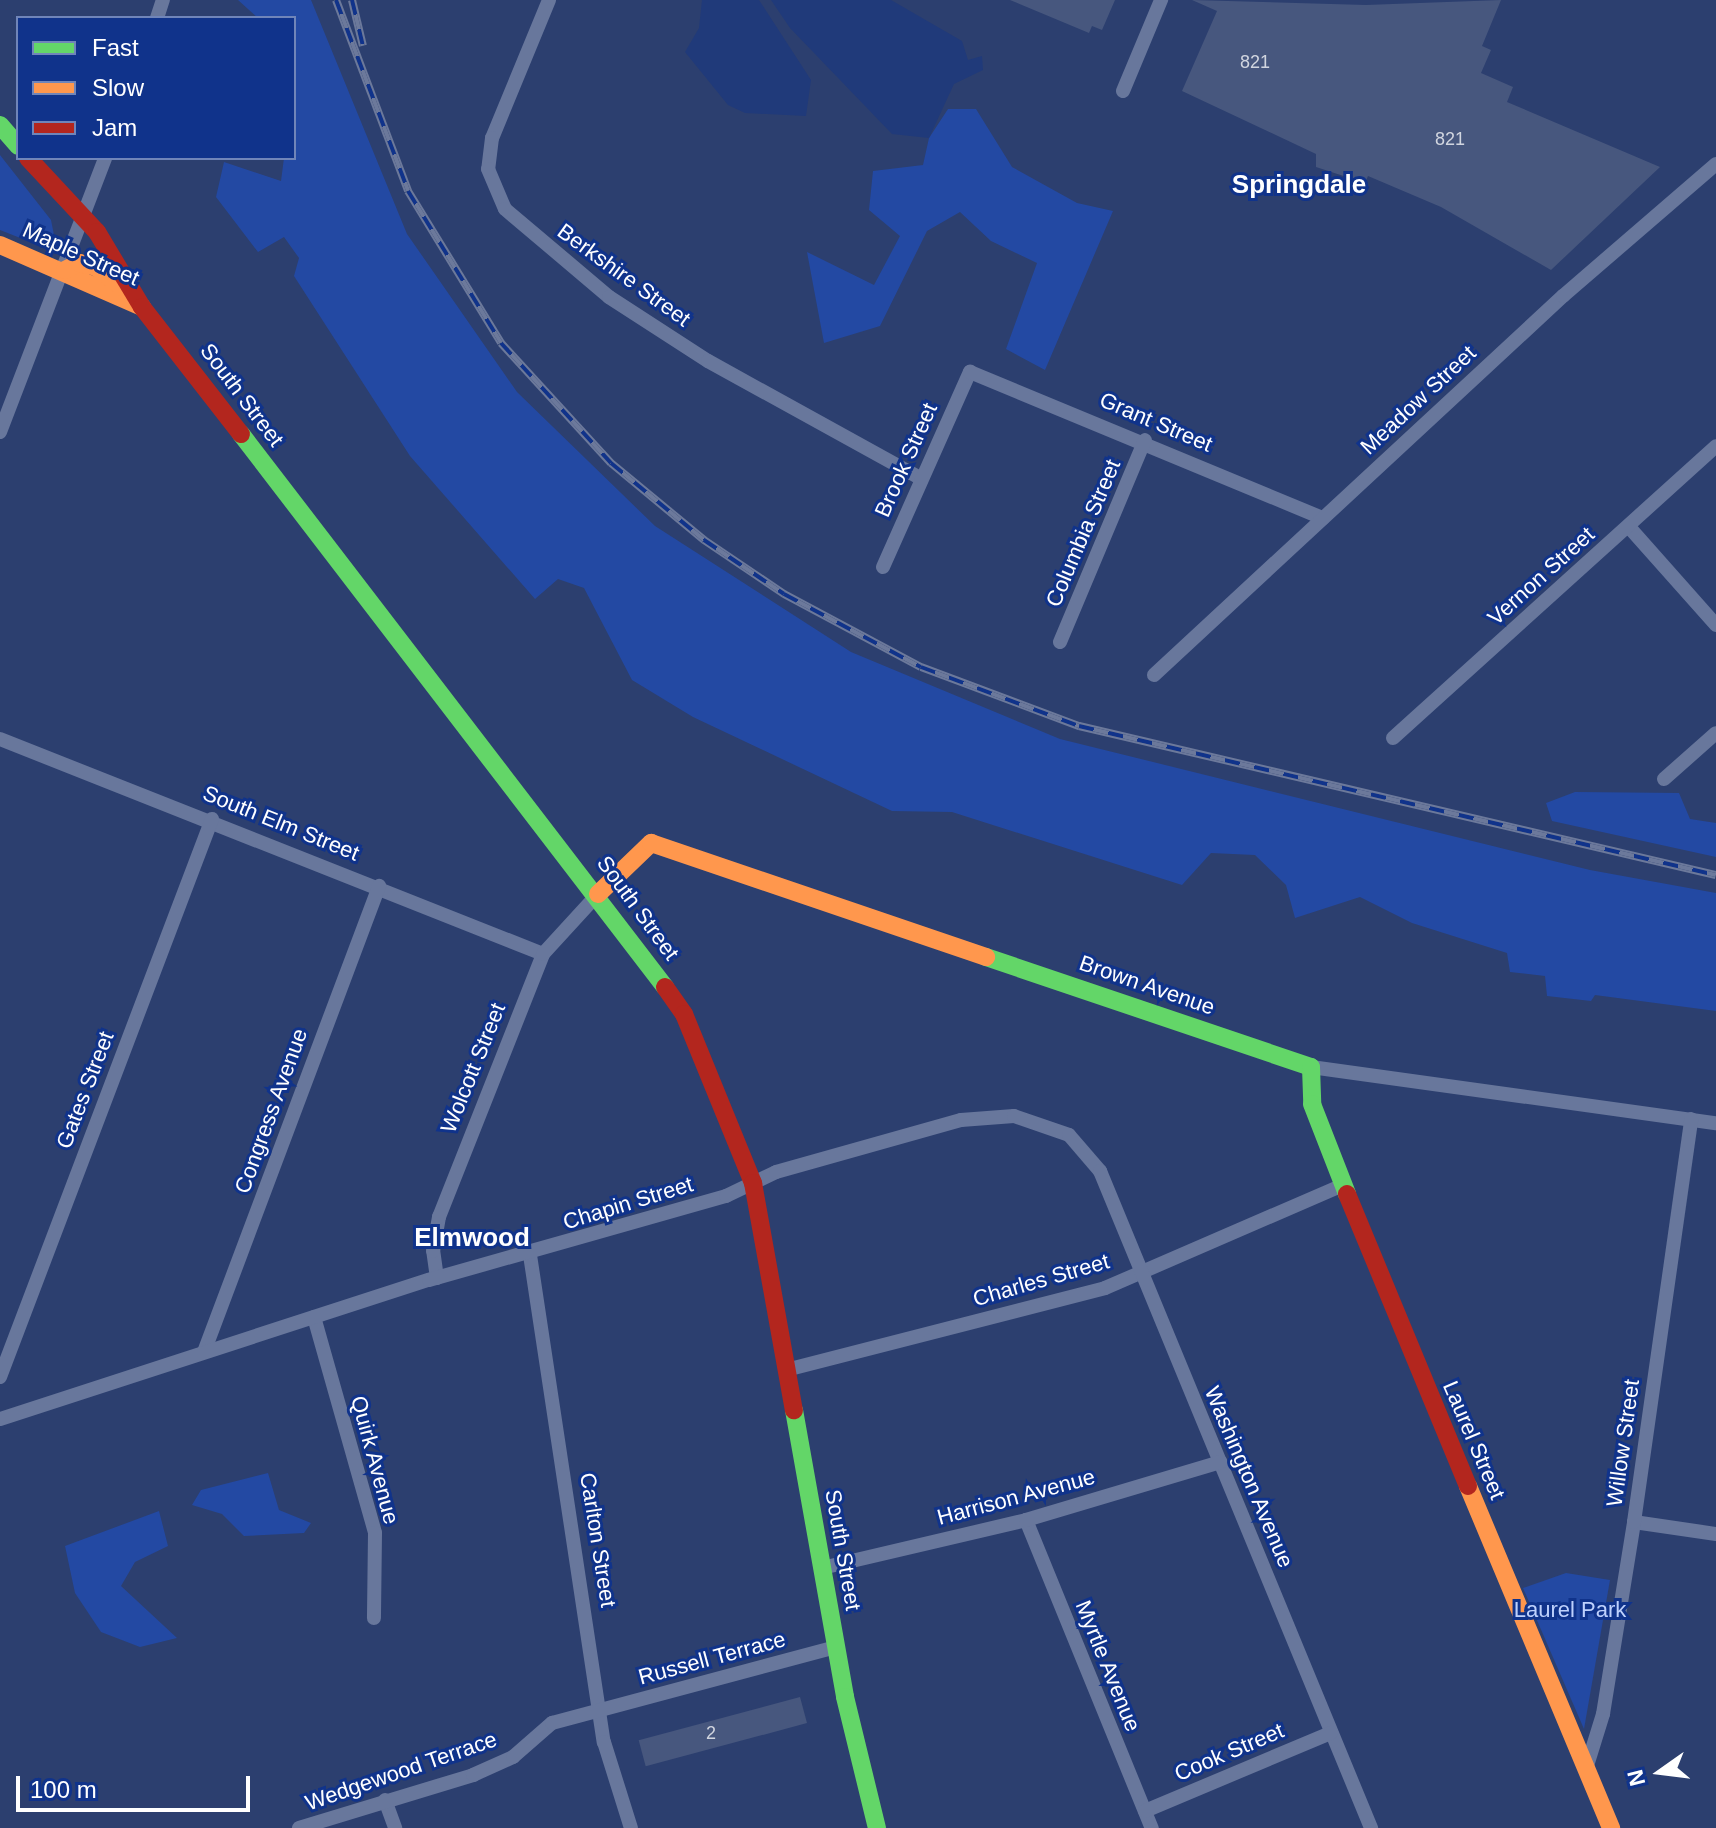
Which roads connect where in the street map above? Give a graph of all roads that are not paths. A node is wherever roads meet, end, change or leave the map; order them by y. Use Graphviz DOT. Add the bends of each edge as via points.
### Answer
graph roads {
  1 [pos="549,0"];
  2 [pos="1161,0"];
  3 [pos="1123,91"];
  4 [pos="0,125"];
  5 [pos="16,144"];
  6 [pos="30,160"];
  7 [pos="104,160"];
  8 [pos="1716,164"];
  9 [pos="82,221"];
  10 [pos="0,245"];
  11 [pos="65,270"];
  12 [pos="142,307"];
  13 [pos="970,372"];
  14 [pos="0,432"];
  15 [pos="1145,440"];
  16 [pos="1716,446"];
  17 [pos="920,478"];
  18 [pos="1323,518"];
  19 [pos="1629,527"];
  20 [pos="883,567"];
  21 [pos="1716,625"];
  22 [pos="1060,642"];
  23 [pos="1154,675"];
  24 [pos="1716,733"];
  25 [pos="1393,738"];
  26 [pos="0,739"];
  27 [pos="1664,779"];
  28 [pos="212,819"];
  29 [pos="379,886"];
  30 [pos="598,894"];
  31 [pos="543,954"];
  32 [pos="1311,1067"];
  33 [pos="1691,1119"];
  34 [pos="1716,1123"];
  35 [pos="1082,1145"];
  36 [pos="753,1183"];
  37 [pos="1343,1185"];
  38 [pos="530,1255"];
  39 [pos="1139,1273"];
  40 [pos="437,1278"];
  41 [pos="314,1317"];
  42 [pos="204,1352"];
  43 [pos="786,1370"];
  44 [pos="0,1377"];
  45 [pos="0,1419"];
  46 [pos="1221,1462"];
  47 [pos="1026,1520"];
  48 [pos="1634,1522"];
  49 [pos="1716,1534"];
  50 [pos="822,1568"];
  51 [pos="374,1618"];
  52 [pos="836,1647"];
  53 [pos="599,1711"];
  54 [pos="1331,1733"];
  55 [pos="1586,1769"];
  56 [pos="385,1800"];
  57 [pos="1145,1811"];
  58 [pos="299,1828"];
  59 [pos="395,1828"];
  60 [pos="631,1828"];
  61 [pos="877,1828"];
  62 [pos="1152,1828"];
  63 [pos="1371,1828"];
  64 [pos="1611,1828"];
  1 -- 17 [label="street, Berkshire Street" via="492,138 488,169 505,209 609,297 708,361"];
  2 -- 3 [label="street"];
  4 -- 5 [label="main road"];
  6 -- 9 [label="main road, South Street"];
  7 -- 9 [label="street"];
  8 -- 18 [label="street, Meadow Street"];
  9 -- 11 [label="street"];
  9 -- 12 [label="main road, South Street" via="124,270"];
  10 -- 11 [label="main road, Maple Street"];
  11 -- 12 [label="main road, Maple Street" via="79,263 96,267"];
  11 -- 14 [label="street"];
  12 -- 30 [label="main road, South Street"];
  13 -- 15 [label="street, Grant Street"];
  13 -- 17 [label="street, Brook Street"];
  15 -- 18 [label="street, Grant Street"];
  15 -- 22 [label="street, Columbia Street"];
  16 -- 19 [label="street, Vernon Street"];
  17 -- 20 [label="street, Brook Street"];
  18 -- 23 [label="street, Meadow Street"];
  19 -- 21 [label="street"];
  19 -- 25 [label="street, Vernon Street"];
  24 -- 27 [label="street"];
  26 -- 28 [label="street, South Elm Street"];
  28 -- 29 [label="street, South Elm Street"];
  28 -- 44 [label="street, Gates Street"];
  29 -- 31 [label="street, South Elm Street"];
  29 -- 42 [label="street, Congress Avenue"];
  30 -- 31 [label="street, Wolcott Street"];
  30 -- 32 [label="main road, Brown Avenue" via="635,852 651,843"];
  30 -- 36 [label="main road, South Street" via="684,1014"];
  31 -- 40 [label="street, Wolcott Street" via="439,1217 433,1251"];
  32 -- 33 [label="street, Brown Avenue"];
  32 -- 37 [label="main road, Laurel Street" via="1315,1116"];
  33 -- 34 [label="street, Brown Avenue"];
  33 -- 48 [label="street, Willow Street"];
  35 -- 36 [label="street, Chapin Street" via="1014,1116 988,1114"];
  35 -- 39 [label="street, Washington Avenue" via="1109,1190"];
  36 -- 38 [label="street, Chapin Street"];
  36 -- 43 [label="main road, South Street"];
  37 -- 39 [label="street, Charles Street"];
  37 -- 55 [label="main road, Laurel Street"];
  38 -- 40 [label="street, Chapin Street"];
  38 -- 53 [label="street, Carlton Street"];
  39 -- 43 [label="street, Charles Street"];
  39 -- 46 [label="street, Washington Avenue"];
  40 -- 41 [label="street, Chapin Street"];
  41 -- 42 [label="street, Chapin Street"];
  41 -- 51 [label="street, Quirk Avenue" via="375,1533"];
  42 -- 45 [label="street, Chapin Street"];
  43 -- 50 [label="main road, South Street"];
  46 -- 47 [label="street, Harrison Avenue"];
  46 -- 54 [label="street, Washington Avenue"];
  47 -- 50 [label="street, Harrison Avenue"];
  47 -- 57 [label="street, Myrtle Avenue"];
  48 -- 49 [label="street"];
  48 -- 55 [label="street, Willow Street" via="1603,1714"];
  50 -- 52 [label="main road, South Street"];
  52 -- 53 [label="street, Russell Terrace"];
  52 -- 61 [label="main road, South Street"];
  53 -- 56 [label="street, Wedgewood Terrace" via="552,1723 513,1757 473,1775"];
  53 -- 60 [label="street, Carlton Street"];
  54 -- 57 [label="street, Cook Street"];
  54 -- 63 [label="street, Washington Avenue"];
  55 -- 64 [label="main road, Laurel Street"];
  56 -- 58 [label="street, Wedgewood Terrace"];
  56 -- 59 [label="street"];
  57 -- 62 [label="street, Myrtle Avenue"];
}
